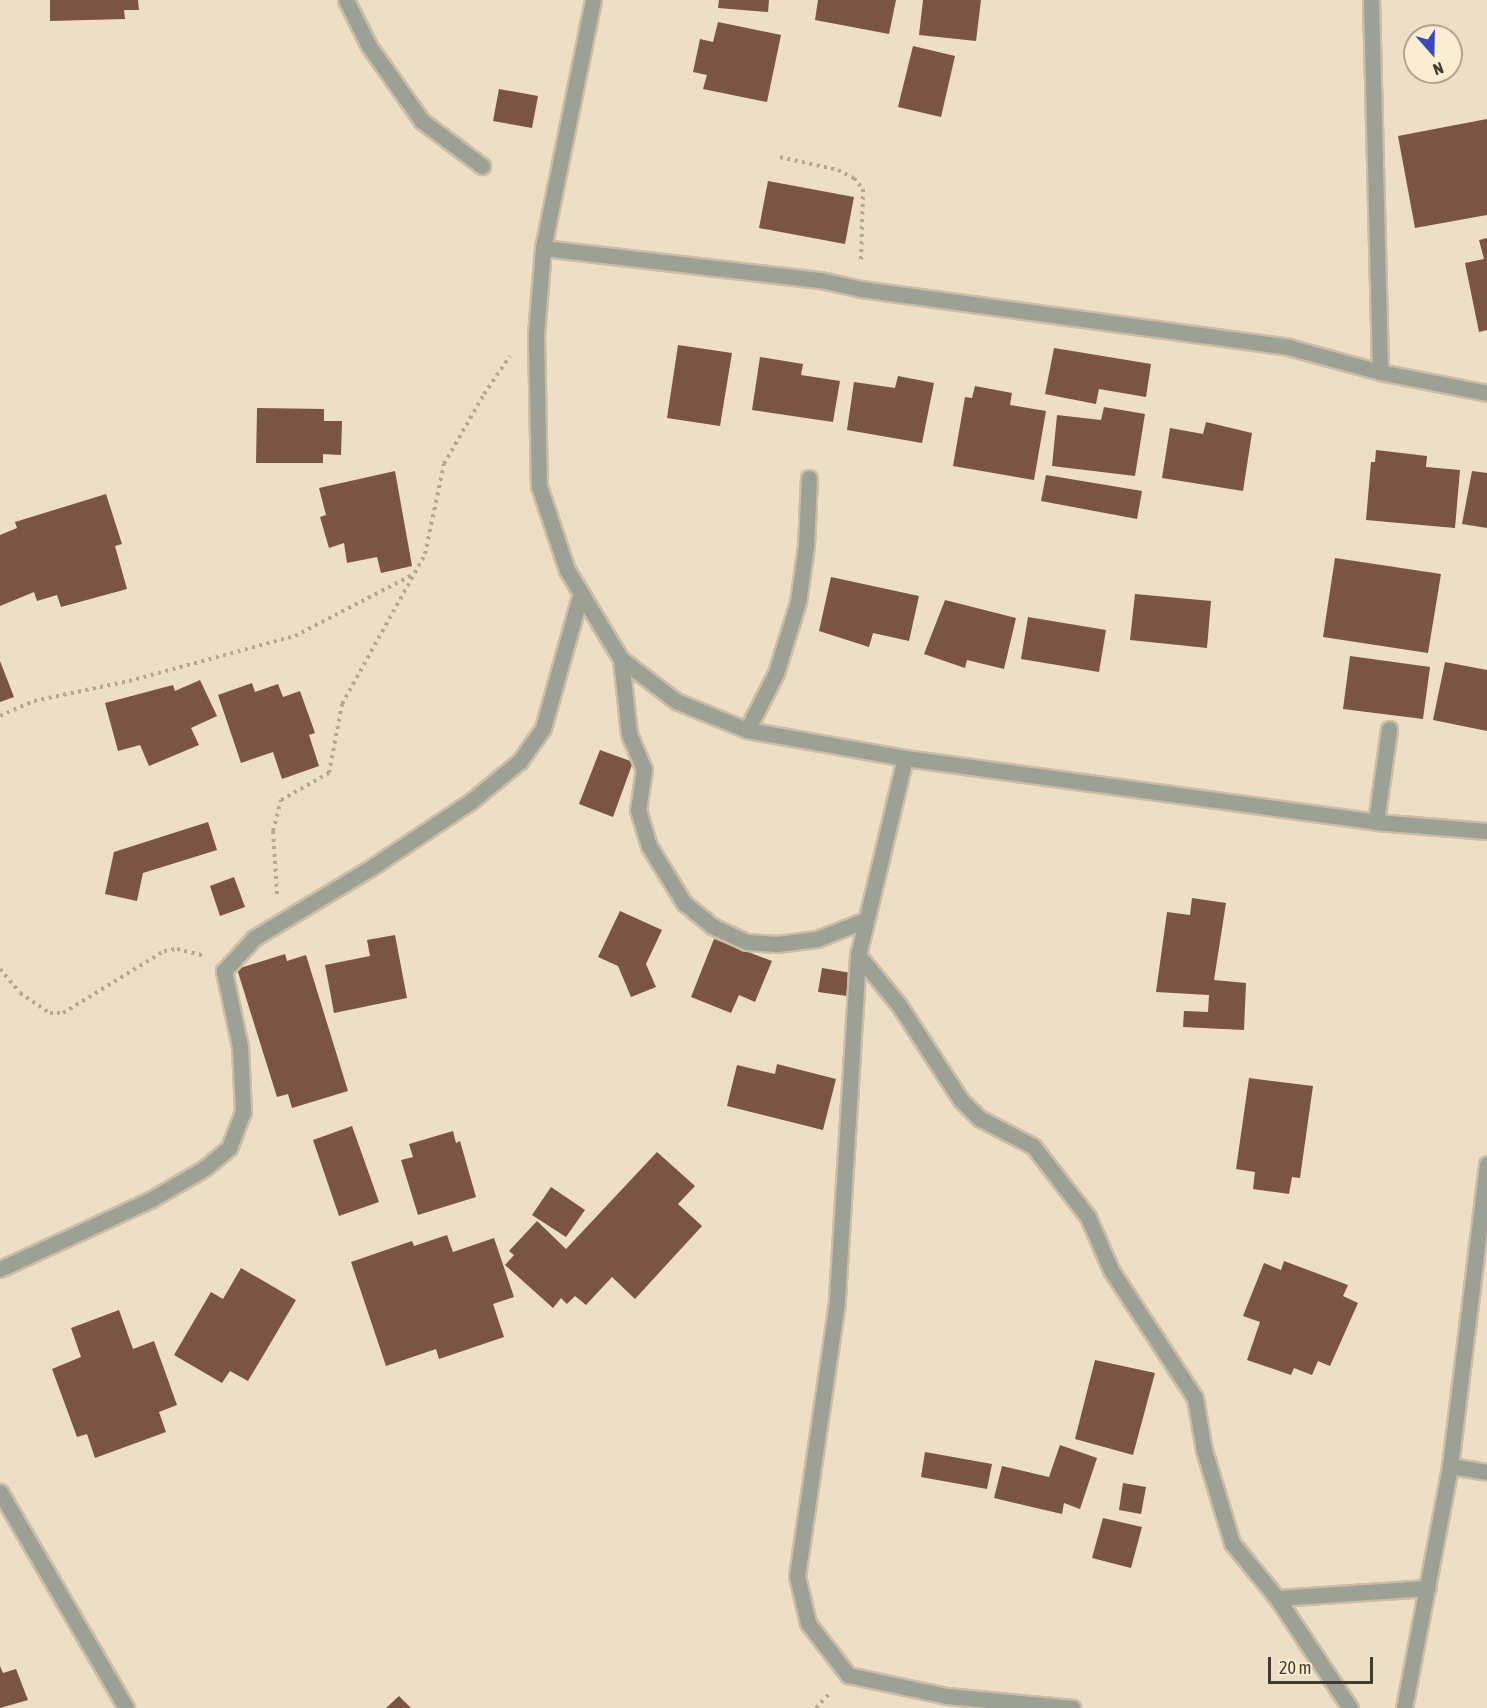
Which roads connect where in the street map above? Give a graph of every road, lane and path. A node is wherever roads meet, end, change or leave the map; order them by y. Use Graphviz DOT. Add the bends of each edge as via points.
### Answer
graph roads {
  1 [pos="346,0"];
  2 [pos="593,0"];
  3 [pos="1371,0"];
  4 [pos="780,157"];
  5 [pos="482,166"];
  6 [pos="543,248"];
  7 [pos="861,289"];
  8 [pos="536,335"];
  9 [pos="1380,372"];
  10 [pos="1487,393"];
  11 [pos="809,478"];
  12 [pos="416,573"];
  13 [pos="580,596"];
  14 [pos="621,659"];
  15 [pos="0,716"];
  16 [pos="1389,729"];
  17 [pos="747,730"];
  18 [pos="905,758"];
  19 [pos="1376,822"];
  20 [pos="1487,831"];
  21 [pos="288,916"];
  22 [pos="866,920"];
  23 [pos="858,955"];
  24 [pos="0,969"];
  25 [pos="224,971"];
  26 [pos="1487,1164"];
  27 [pos="0,1269"];
  28 [pos="1450,1466"];
  29 [pos="1487,1472"];
  30 [pos="0,1492"];
  31 [pos="1428,1588"];
  32 [pos="1278,1598"];
  33 [pos="126,1708"];
  34 [pos="1072,1708"];
  35 [pos="1350,1708"];
  36 [pos="1404,1708"];
  1 -- 5 [label="street" via="369,46 422,121"];
  2 -- 6 [label="street"];
  3 -- 9 [label="street"];
  4 -- 7 [label="path" via="838,170 854,178 863,189"];
  6 -- 7 [label="street" via="821,280"];
  6 -- 8 [label="street"];
  7 -- 9 [label="street" via="1288,347"];
  8 -- 12 [label="path" via="507,359 444,464 425,554"];
  8 -- 13 [label="street" via="539,486 567,570"];
  9 -- 10 [label="street"];
  11 -- 17 [label="street" via="806,546 798,602 776,673"];
  12 -- 15 [label="path" via="295,636 129,681 34,701"];
  12 -- 21 [label="path" via="342,704 329,773 281,800 273,831 273,884"];
  13 -- 14 [label="street"];
  13 -- 21 [label="street" via="543,728 520,760 460,808 372,867"];
  14 -- 17 [label="street" via="676,701"];
  14 -- 22 [label="street" via="629,734 644,769 638,810 649,846 684,903 712,926 747,942 777,944 818,939"];
  16 -- 19 [label="street"];
  17 -- 18 [label="street"];
  18 -- 19 [label="street"];
  18 -- 22 [label="street"];
  19 -- 20 [label="street"];
  21 -- 25 [label="street" via="254,938"];
  22 -- 23 [label="street"];
  23 -- 32 [label="street" via="899,1005 962,1100 979,1118 1033,1146 1088,1217 1111,1270 1195,1398 1204,1450 1232,1543"];
  23 -- 34 [label="street" via="837,1302 797,1576 808,1623 848,1675 947,1696"];
  24 -- 25 [label="path" via="20,993 50,1013 63,1013 164,951 190,951 207,957"];
  25 -- 27 [label="street" via="240,1047 243,1112 229,1148 205,1168 150,1200"];
  26 -- 28 [label="street"];
  28 -- 29 [label="street"];
  28 -- 31 [label="street"];
  30 -- 33 [label="street"];
  31 -- 32 [label="street"];
  31 -- 36 [label="street"];
  32 -- 35 [label="street"];
}
